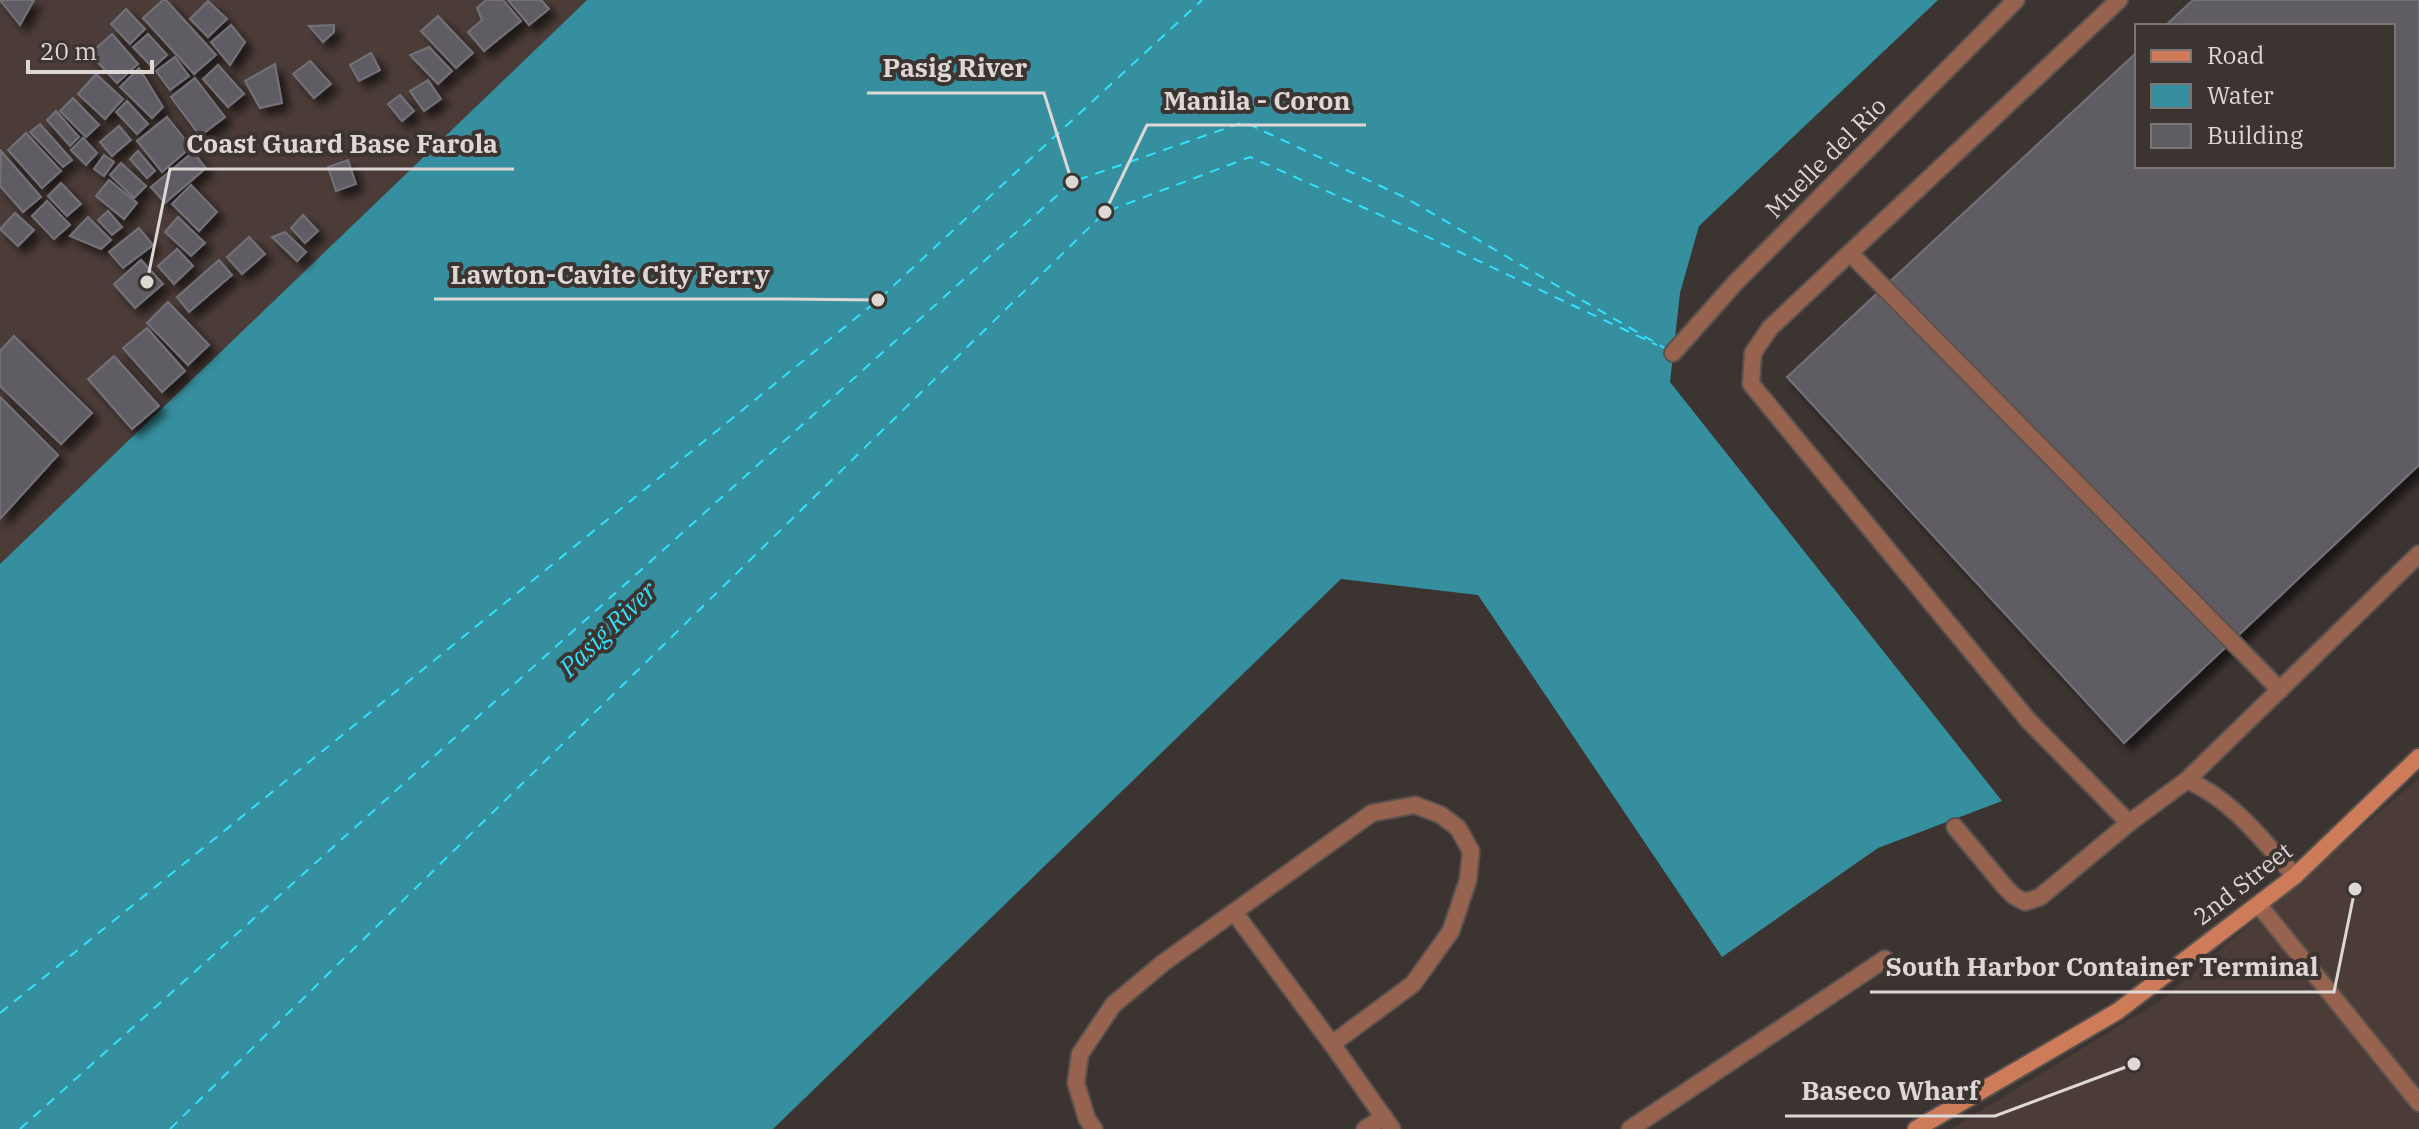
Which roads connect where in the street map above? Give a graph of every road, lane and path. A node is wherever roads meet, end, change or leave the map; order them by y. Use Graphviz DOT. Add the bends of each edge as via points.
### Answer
graph roads {
  1 [pos="2016,0"];
  2 [pos="2119,0"];
  3 [pos="1850,253"];
  4 [pos="1673,353"];
  5 [pos="2419,554"];
  6 [pos="2280,690"];
  7 [pos="2419,757"];
  8 [pos="2187,780"];
  9 [pos="2129,823"];
  10 [pos="1955,827"];
  11 [pos="2295,876"];
  12 [pos="2258,904"];
  13 [pos="1234,912"];
  14 [pos="1885,959"];
  15 [pos="1332,1044"];
  16 [pos="2419,1103"];
  17 [pos="1388,1123"];
  18 [pos="1094,1129"];
  19 [pos="1365,1129"];
  20 [pos="1630,1129"];
  21 [pos="1916,1129"];
  1 -- 4 [label="lane, Muelle del Rio" via="1736,282"];
  2 -- 3 [label="lane"];
  3 -- 6 [label="lane"];
  3 -- 9 [label="lane" via="1770,328 1753,353 1751,384 2028,720"];
  5 -- 6 [label="lane"];
  6 -- 8 [label="lane"];
  7 -- 11 [label="street, 2nd Street"];
  8 -- 9 [label="lane"];
  8 -- 11 [label="lane" via="2229,804"];
  9 -- 10 [label="lane" via="2040,897 2025,902 2005,887"];
  11 -- 12 [label="street, 2nd Street"];
  12 -- 16 [label="lane"];
  12 -- 21 [label="street, 2nd Street" via="2118,1011"];
  13 -- 15 [label="lane"];
  13 -- 15 [label="lane" via="1372,813 1415,805 1458,828 1471,851 1468,880 1451,931 1413,984"];
  13 -- 18 [label="lane" via="1113,1005 1080,1054 1076,1083"];
  14 -- 20 [label="lane"];
  15 -- 17 [label="lane"];
  17 -- 19 [label="lane"];
}
